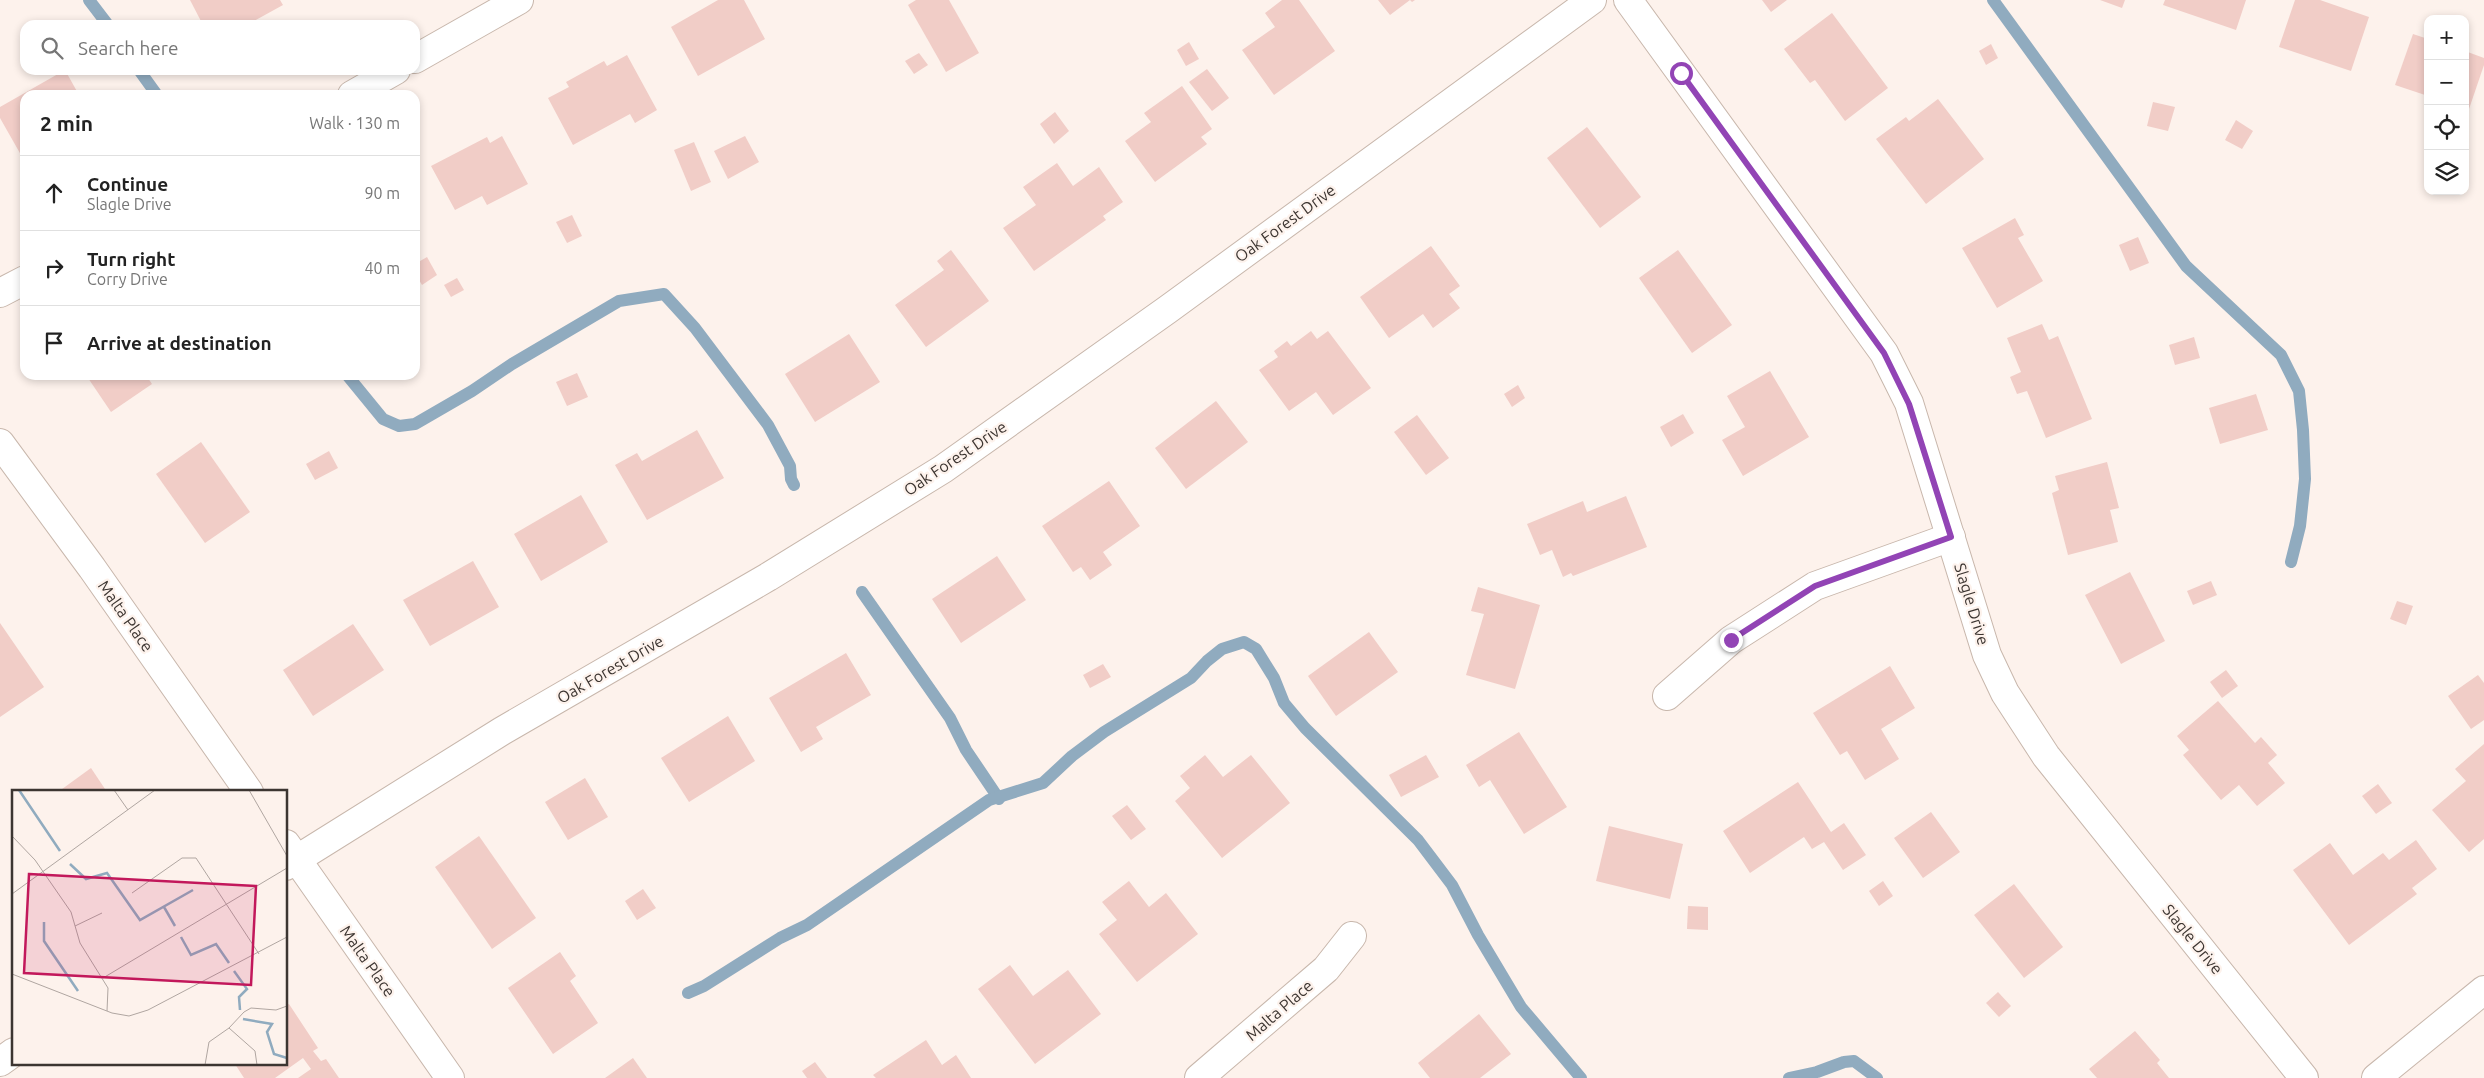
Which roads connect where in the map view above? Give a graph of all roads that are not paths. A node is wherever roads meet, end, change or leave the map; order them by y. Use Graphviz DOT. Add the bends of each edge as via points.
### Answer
graph roads {
  1 [pos="519,0"];
  2 [pos="1592,0"];
  3 [pos="1628,0"];
  4 [pos="420,56"];
  5 [pos="387,75"];
  6 [pos="361,90"];
  7 [pos="20,283"];
  8 [pos="0,294"];
  9 [pos="0,443"];
  10 [pos="1951,537"];
  11 [pos="1667,696"];
  12 [pos="248,790"];
  13 [pos="290,857"];
  14 [pos="1352,936"];
  15 [pos="2484,990"];
  16 [pos="12,1053"];
  17 [pos="0,1062"];
  18 [pos="450,1078"];
  19 [pos="1199,1078"];
  20 [pos="2304,1078"];
  21 [pos="2376,1078"];
  1 -- 4 [label="street"];
  2 -- 13 [label="street, Oak Forest Drive" via="943,469 768,577"];
  3 -- 10 [label="street, Slagle Drive" via="1884,353 1909,404"];
  5 -- 6 [label="street"];
  7 -- 8 [label="street"];
  9 -- 12 [label="street, Malta Place"];
  10 -- 11 [label="street" via="1815,586 1731,640"];
  10 -- 20 [label="street, Slagle Drive" via="1988,655 2005,693 2046,756"];
  13 -- 18 [label="street, Malta Place"];
  14 -- 19 [label="street, Malta Place" via="1326,969"];
  15 -- 21 [label="street"];
  16 -- 17 [label="street"];
}
